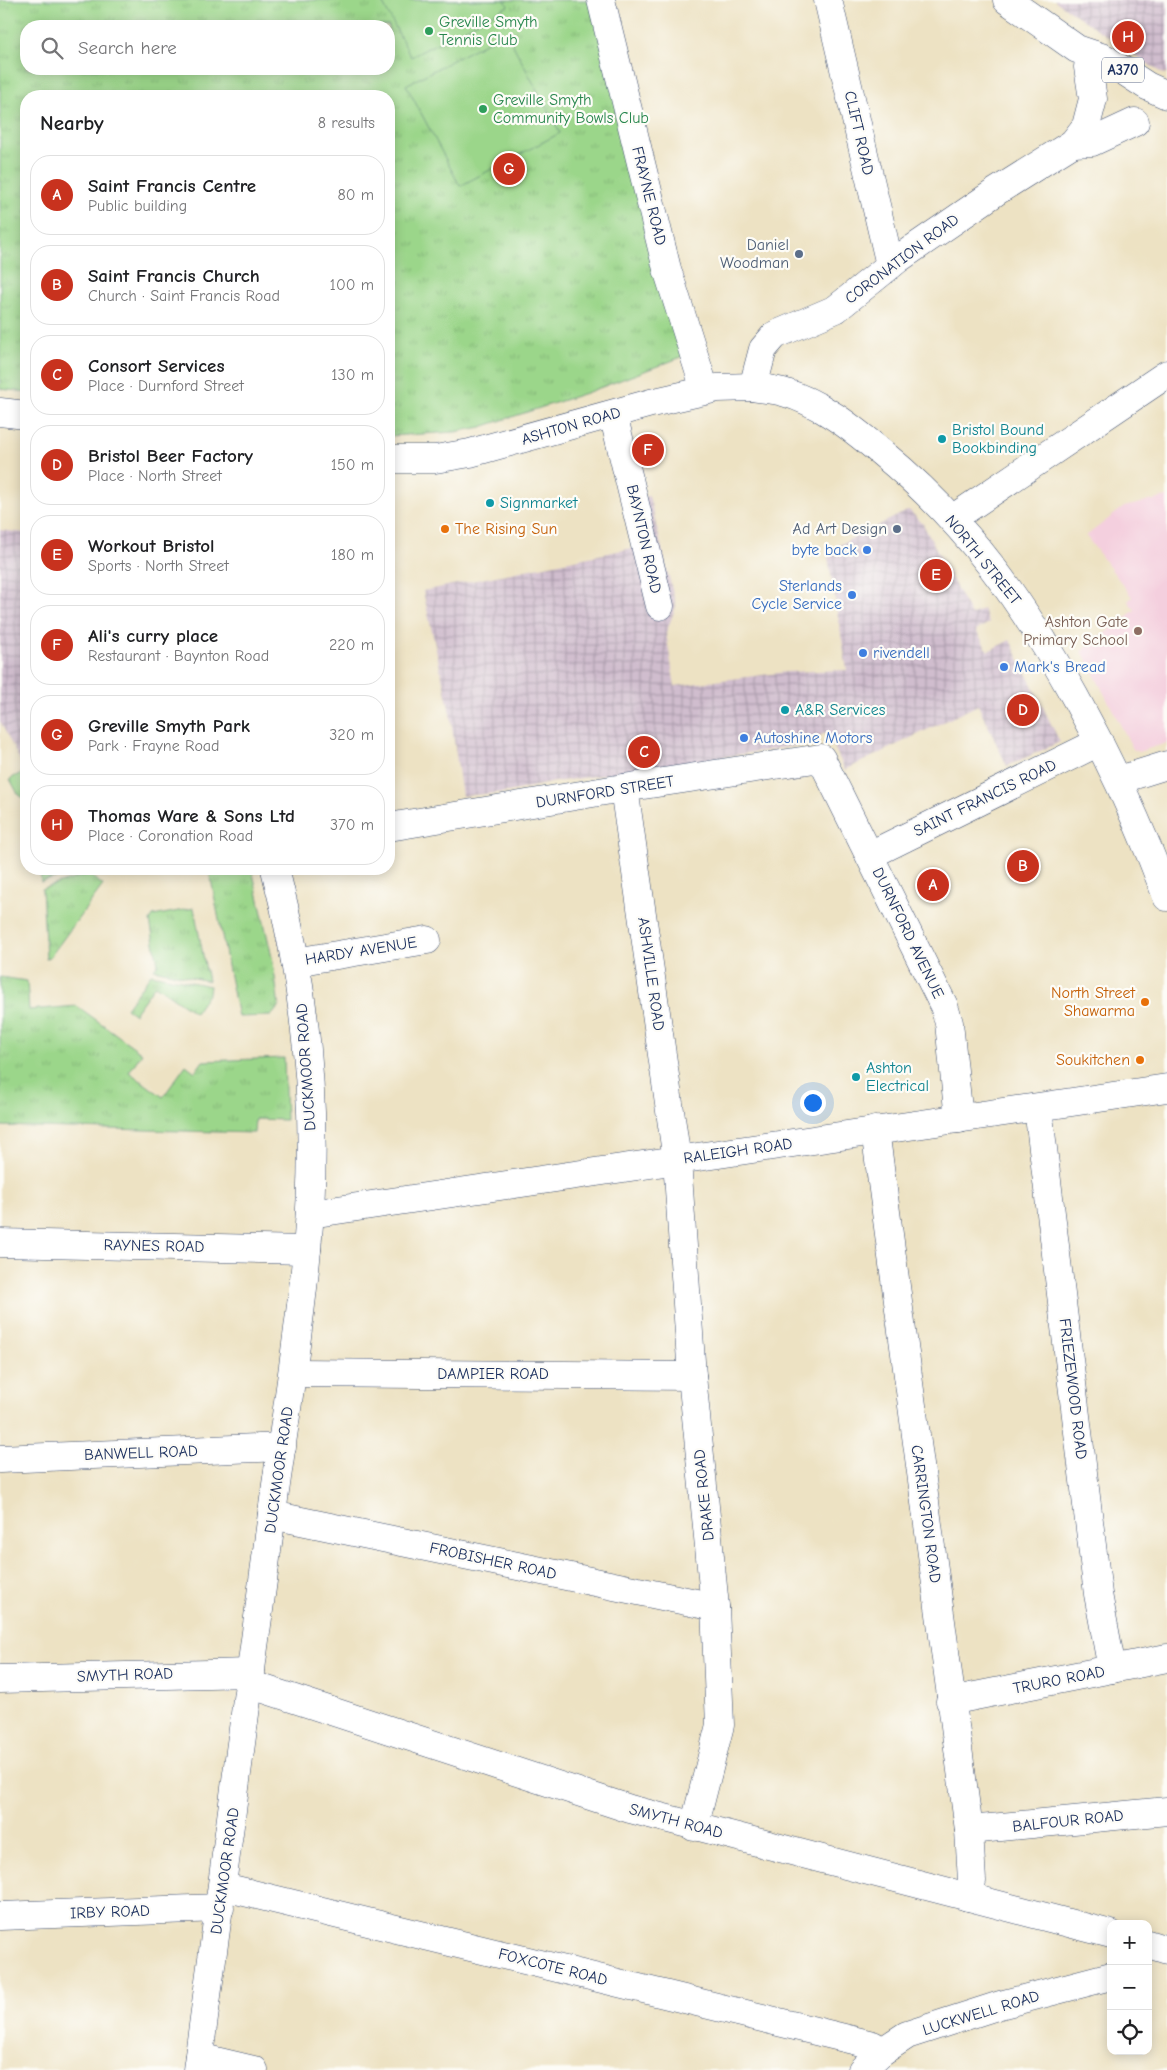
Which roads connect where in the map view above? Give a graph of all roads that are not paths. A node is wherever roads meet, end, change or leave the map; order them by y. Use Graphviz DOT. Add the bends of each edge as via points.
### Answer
graph roads {
  1 [pos="601,0"];
  2 [pos="828,0"];
  3 [pos="1007,0"];
  4 [pos="1083,58"];
  5 [pos="1167,95"];
  6 [pos="1167,106"];
  7 [pos="1136,122"];
  8 [pos="1073,143"];
  9 [pos="890,265"];
  10 [pos="1167,374"];
  11 [pos="753,387"];
  12 [pos="705,390"];
  13 [pos="0,412"];
  14 [pos="20,414"];
  15 [pos="614,414"];
  16 [pos="395,459"];
  17 [pos="952,519"];
  18 [pos="660,606"];
  19 [pos="1100,742"];
  20 [pos="821,758"];
  21 [pos="1167,765"];
  22 [pos="1119,780"];
  23 [pos="624,788"];
  24 [pos="395,826"];
  25 [pos="870,855"];
  26 [pos="277,875"];
  27 [pos="1167,896"];
  28 [pos="427,940"];
  29 [pos="295,962"];
  30 [pos="1167,1088"];
  31 [pos="1038,1108"];
  32 [pos="959,1119"];
  33 [pos="875,1130"];
  34 [pos="677,1160"];
  35 [pos="310,1214"];
  36 [pos="0,1243"];
  37 [pos="307,1250"];
  38 [pos="293,1373"];
  39 [pos="692,1376"];
  40 [pos="282,1447"];
  41 [pos="0,1459"];
  42 [pos="272,1515"];
  43 [pos="715,1607"];
  44 [pos="1167,1658"];
  45 [pos="1112,1669"];
  46 [pos="250,1678"];
  47 [pos="0,1679"];
  48 [pos="950,1701"];
  49 [pos="1167,1811"];
  50 [pos="694,1827"];
  51 [pos="969,1830"];
  52 [pos="222,1897"];
  53 [pos="968,1897"];
  54 [pos="0,1916"];
  55 [pos="1107,1933"];
  56 [pos="1152,1945"];
  57 [pos="1167,1950"];
  58 [pos="1167,1960"];
  59 [pos="1152,1964"];
  60 [pos="1107,1977"];
  61 [pos="881,2052"];
  62 [pos="198,2063"];
  63 [pos="254,2070"];
  64 [pos="862,2070"];
  1 -- 12 [label="main road, FRAYNE ROAD" via="667,269"];
  2 -- 9 [label="main road, CLIFT ROAD"];
  3 -- 4 [label="main road"];
  4 -- 5 [label="main road, A370" via="1104,58"];
  4 -- 6 [label="main road, A370" via="1127,94 1145,103"];
  4 -- 8 [label="main road, CORONATION ROAD" via="1093,99 1086,126"];
  7 -- 8 [label="main road, CORONATION ROAD" via="1092,142"];
  8 -- 9 [label="main road, CORONATION ROAD" via="997,190"];
  9 -- 11 [label="main road, CORONATION ROAD" via="836,309 771,339 761,356"];
  10 -- 17 [label="main road"];
  11 -- 12 [label="main road, ASHTON ROAD"];
  11 -- 17 [label="main road, NORTH STREET" via="796,396 832,415 895,463"];
  12 -- 15 [label="main road, ASHTON ROAD"];
  13 -- 14 [label="main road"];
  15 -- 16 [label="main road, ASHTON ROAD" via="470,453 426,460"];
  15 -- 18 [label="main road, BAYNTON ROAD"];
  17 -- 19 [label="main road, NORTH STREET" via="995,569 1025,611"];
  19 -- 22 [label="main road, NORTH STREET"];
  19 -- 25 [label="main road, SAINT FRANCIS ROAD"];
  20 -- 23 [label="main road, DURNFORD STREET"];
  20 -- 25 [label="main road, DURNFORD AVENUE"];
  21 -- 22 [label="main road"];
  22 -- 27 [label="main road, NORTH STREET"];
  23 -- 24 [label="main road, DURNFORD STREET"];
  23 -- 34 [label="main road, ASHVILLE ROAD"];
  25 -- 32 [label="main road, DURNFORD AVENUE" via="947,1014"];
  26 -- 29 [label="main road, DUCKMOOR ROAD"];
  28 -- 29 [label="main road, HARDY AVENUE"];
  29 -- 35 [label="main road, DUCKMOOR ROAD" via="309,1074"];
  30 -- 31 [label="main road, RALEIGH ROAD"];
  31 -- 32 [label="main road, RALEIGH ROAD"];
  31 -- 45 [label="main road, FRIEZEWOOD ROAD" via="1098,1594"];
  32 -- 33 [label="main road, RALEIGH ROAD"];
  33 -- 34 [label="main road, RALEIGH ROAD"];
  33 -- 48 [label="main road, CARRINGTON ROAD"];
  34 -- 35 [label="main road, RALEIGH ROAD"];
  34 -- 39 [label="main road, DRAKE ROAD"];
  35 -- 37 [label="main road, DUCKMOOR ROAD"];
  36 -- 37 [label="main road, RAYNES ROAD"];
  37 -- 38 [label="main road, DUCKMOOR ROAD"];
  38 -- 39 [label="main road, DAMPIER ROAD"];
  38 -- 40 [label="main road, DUCKMOOR ROAD"];
  39 -- 43 [label="main road, DRAKE ROAD"];
  40 -- 41 [label="main road, BANWELL ROAD"];
  40 -- 42 [label="main road, DUCKMOOR ROAD"];
  42 -- 43 [label="main road, FROBISHER ROAD"];
  42 -- 46 [label="main road, DUCKMOOR ROAD"];
  43 -- 50 [label="main road, DRAKE ROAD" via="720,1725"];
  44 -- 45 [label="main road, TRURO ROAD"];
  45 -- 48 [label="main road, TRURO ROAD"];
  46 -- 47 [label="main road, SMYTH ROAD"];
  46 -- 50 [label="main road, SMYTH ROAD" via="630,1809"];
  46 -- 52 [label="main road, DUCKMOOR ROAD"];
  48 -- 51 [label="main road, CARRINGTON ROAD"];
  49 -- 51 [label="main road, BALFOUR ROAD"];
  50 -- 53 [label="main road, SMYTH ROAD"];
  51 -- 53 [label="main road, CARRINGTON ROAD" via="972,1881"];
  52 -- 54 [label="main road, IRBY ROAD"];
  52 -- 61 [label="main road, FOXCOTE ROAD" via="873,2044"];
  52 -- 62 [label="main road, DUCKMOOR ROAD"];
  53 -- 55 [label="main road, SMYTH ROAD"];
  56 -- 57 [label="main road"];
  58 -- 59 [label="main road"];
  60 -- 61 [label="main road, LUCKWELL ROAD" via="1000,2005 907,2035"];
  61 -- 64 [label="main road, LUCKWELL ROAD"];
  62 -- 63 [label="main road"];
}
